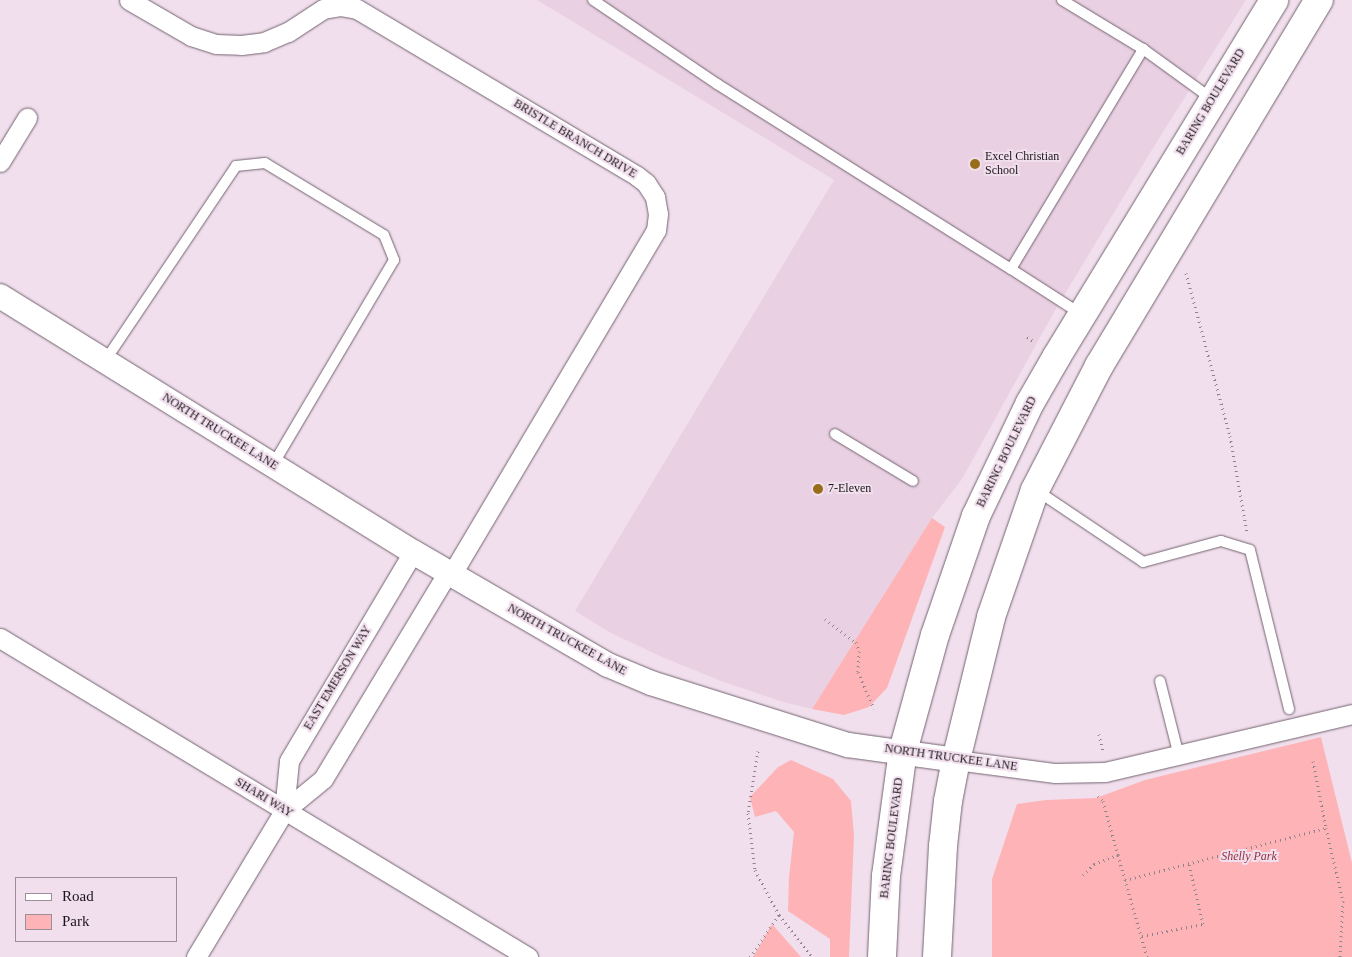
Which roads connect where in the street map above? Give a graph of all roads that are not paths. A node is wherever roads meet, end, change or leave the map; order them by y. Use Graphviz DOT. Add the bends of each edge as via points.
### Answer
graph roads {
  1 [pos="129,0"];
  2 [pos="593,0"];
  3 [pos="1062,0"];
  4 [pos="1274,0"];
  5 [pos="1319,0"];
  6 [pos="1143,49"];
  7 [pos="1213,100"];
  8 [pos="27,118"];
  9 [pos="0,162"];
  10 [pos="1011,269"];
  11 [pos="0,296"];
  12 [pos="1082,315"];
  13 [pos="105,361"];
  14 [pos="835,434"];
  15 [pos="273,465"];
  16 [pos="913,481"];
  17 [pos="1035,490"];
  18 [pos="413,552"];
  19 [pos="450,573"];
  20 [pos="0,638"];
  21 [pos="1160,682"];
  22 [pos="1289,709"];
  23 [pos="1352,714"];
  24 [pos="903,752"];
  25 [pos="1179,756"];
  26 [pos="956,760"];
  27 [pos="284,811"];
  28 [pos="196,957"];
  29 [pos="528,957"];
  30 [pos="882,957"];
  31 [pos="937,957"];
  1 -- 19 [label="street, BRISTLE BRANCH DRIVE" via="191,36 216,44 241,45 264,42 288,32 323,9 340,6 358,8 637,176 655,197 656,230"];
  2 -- 10 [label="lane" via="717,84"];
  3 -- 6 [label="lane"];
  4 -- 7 [label="main road, BARING BOULEVARD"];
  5 -- 17 [label="main road" via="1099,366"];
  6 -- 7 [label="lane"];
  6 -- 10 [label="lane"];
  7 -- 12 [label="main road, BARING BOULEVARD"];
  8 -- 9 [label="street"];
  10 -- 12 [label="lane"];
  11 -- 13 [label="street, NORTH TRUCKEE LANE"];
  12 -- 24 [label="main road, BARING BOULEVARD" via="1030,404 976,516 935,635"];
  13 -- 15 [label="street, NORTH TRUCKEE LANE"];
  13 -- 15 [label="lane" via="236,166 265,163 384,235 394,260"];
  14 -- 16 [label="lane"];
  15 -- 18 [label="street, NORTH TRUCKEE LANE"];
  17 -- 22 [label="lane" via="1143,562 1221,541 1250,550"];
  17 -- 26 [label="main road" via="991,617"];
  18 -- 19 [label="street, NORTH TRUCKEE LANE"];
  18 -- 27 [label="street, EAST EMERSON WAY" via="289,761"];
  19 -- 24 [label="street, NORTH TRUCKEE LANE" via="608,665 651,684 848,745"];
  19 -- 27 [label="street, EAST EMERSON WAY" via="323,779"];
  20 -- 27 [label="street, SHARI WAY"];
  21 -- 25 [label="lane"];
  23 -- 25 [label="street, NORTH TRUCKEE LANE"];
  24 -- 26 [label="street, NORTH TRUCKEE LANE"];
  24 -- 30 [label="main road, BARING BOULEVARD" via="886,876"];
  25 -- 26 [label="street, NORTH TRUCKEE LANE" via="1105,772 1081,773 1055,773"];
  26 -- 31 [label="main road" via="943,846"];
  27 -- 28 [label="street, EAST EMERSON WAY"];
  27 -- 29 [label="street, SHARI WAY"];
}
